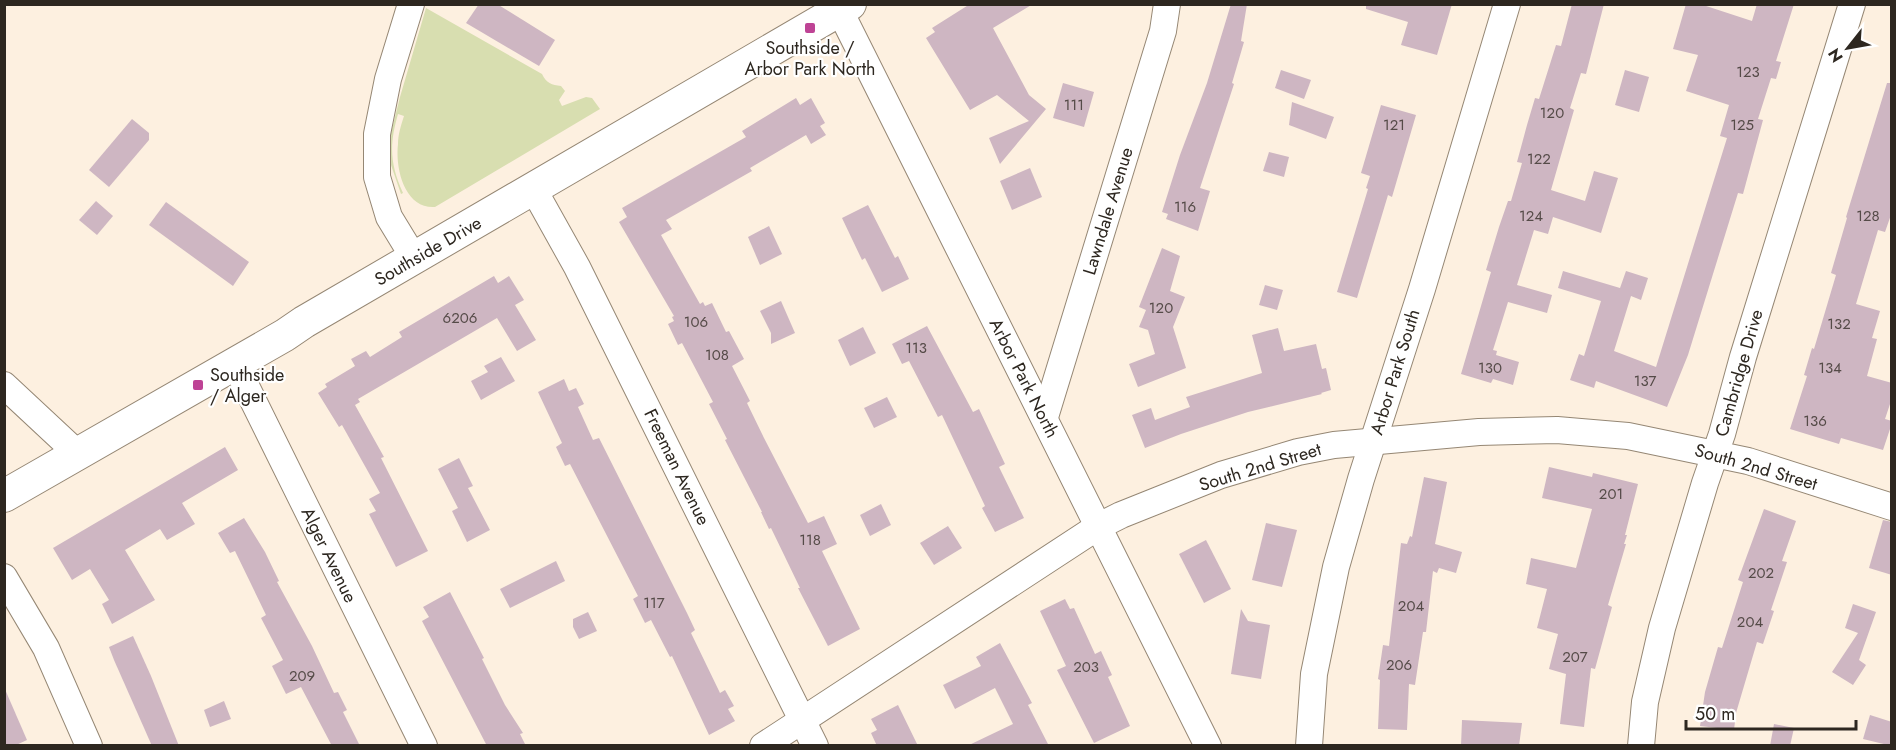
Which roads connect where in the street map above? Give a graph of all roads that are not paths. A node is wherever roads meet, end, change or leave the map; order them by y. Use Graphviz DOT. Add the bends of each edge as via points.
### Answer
graph roads {
  1 [pos="411,4"];
  2 [pos="1167,4"];
  3 [pos="1507,4"];
  4 [pos="1852,4"];
  5 [pos="845,8"];
  6 [pos="534,190"];
  7 [pos="414,258"];
  8 [pos="235,364"];
  9 [pos="4,385"];
  10 [pos="1045,417"];
  11 [pos="1374,441"];
  12 [pos="1716,453"];
  13 [pos="78,454"];
  14 [pos="4,496"];
  15 [pos="1892,507"];
  16 [pos="1099,526"];
  17 [pos="4,577"];
  18 [pos="802,720"];
  19 [pos="89,746"];
  20 [pos="424,746"];
  21 [pos="763,746"];
  22 [pos="815,746"];
  23 [pos="1208,746"];
  24 [pos="1309,746"];
  25 [pos="1641,746"];
  1 -- 7 [label="street" via="388,79 377,134 377,177 389,218"];
  2 -- 10 [label="street, Lawndale Avenue" via="1163,31"];
  3 -- 11 [label="street, Arbor Park South"];
  4 -- 12 [label="street, Cambridge Drive"];
  5 -- 6 [label="main road, Southside Drive"];
  5 -- 10 [label="street, Arbor Park North"];
  6 -- 7 [label="main road, Southside Drive"];
  6 -- 18 [label="street, Freeman Avenue" via="577,267"];
  7 -- 8 [label="main road, Southside Drive"];
  8 -- 13 [label="main road, Southside Drive"];
  8 -- 20 [label="street, Alger Avenue"];
  9 -- 13 [label="street"];
  10 -- 16 [label="street, Arbor Park North"];
  11 -- 12 [label="street, South 2nd Street" via="1557,430 1628,436"];
  11 -- 16 [label="street, South 2nd Street" via="1298,452 1221,475"];
  11 -- 24 [label="street, Arbor Park South" via="1334,578 1314,674"];
  12 -- 15 [label="street, South 2nd Street"];
  12 -- 25 [label="street, Cambridge Drive" via="1662,628 1645,702"];
  13 -- 14 [label="main road, Southside Drive"];
  16 -- 18 [label="street, South 2nd Street"];
  16 -- 23 [label="street, Arbor Park North"];
  17 -- 19 [label="street" via="46,648"];
  18 -- 21 [label="street, South 2nd Street"];
  18 -- 22 [label="street, Freeman Avenue"];
}
